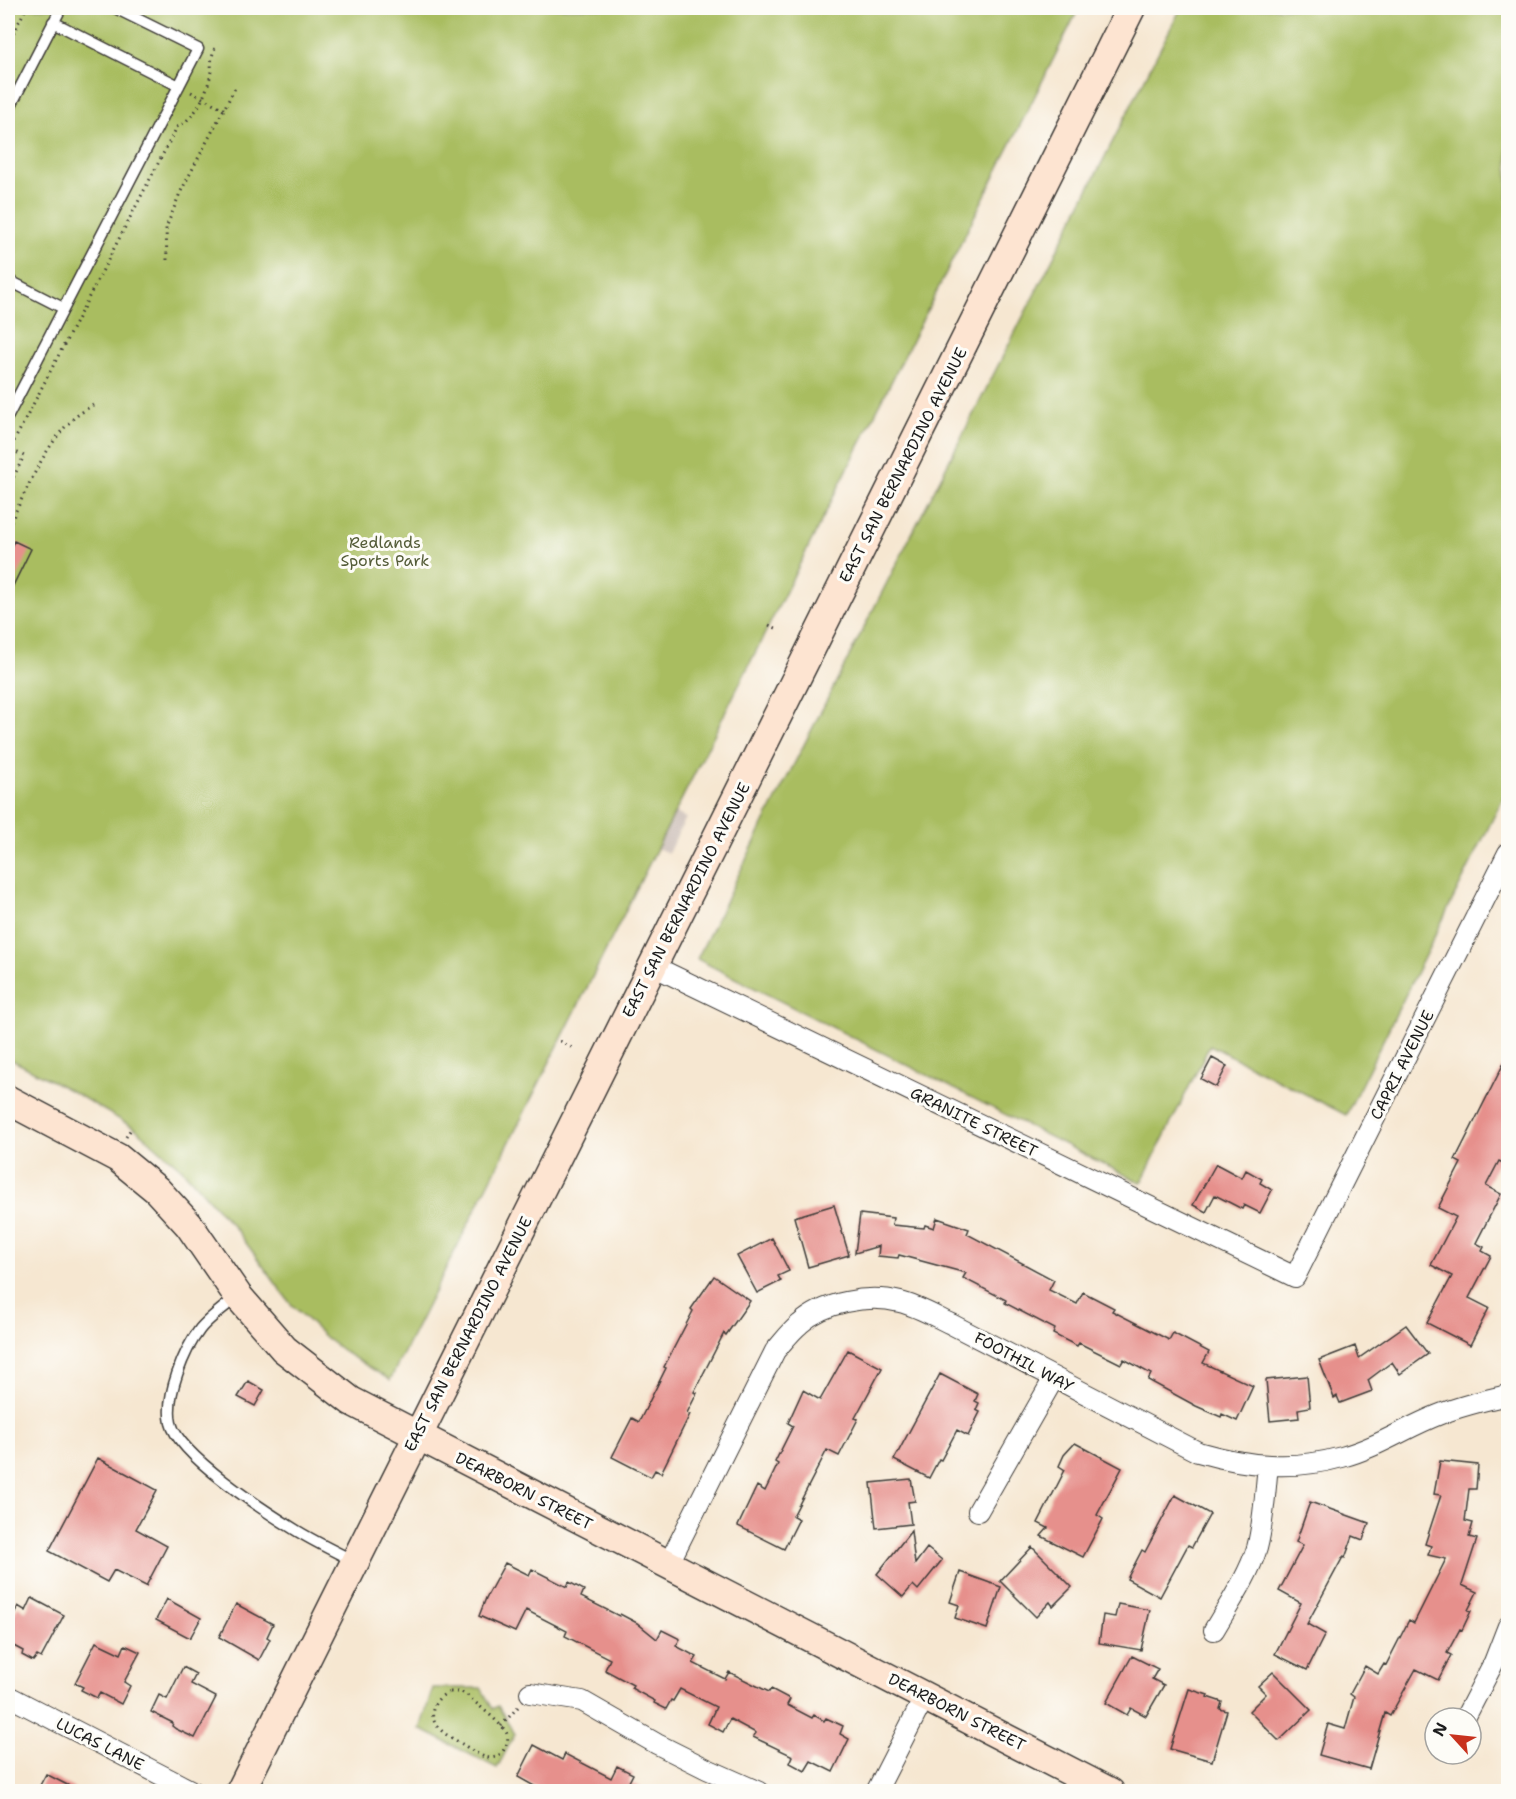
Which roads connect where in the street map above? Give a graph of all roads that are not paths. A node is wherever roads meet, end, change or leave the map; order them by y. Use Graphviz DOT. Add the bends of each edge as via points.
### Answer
graph roads {
  1 [pos="61,8"];
  2 [pos="114,8"];
  3 [pos="1131,8"];
  4 [pos="53,22"];
  5 [pos="179,86"];
  6 [pos="8,111"];
  7 [pos="8,280"];
  8 [pos="63,308"];
  9 [pos="8,416"];
  10 [pos="1509,853"];
  11 [pos="653,966"];
  12 [pos="8,1100"];
  13 [pos="1295,1278"];
  14 [pos="238,1296"];
  15 [pos="1054,1378"];
  16 [pos="1509,1395"];
  17 [pos="418,1435"];
  18 [pos="1268,1465"];
  19 [pos="978,1511"];
  20 [pos="355,1561"];
  21 [pos="668,1565"];
  22 [pos="1509,1626"];
  23 [pos="1214,1630"];
  24 [pos="530,1693"];
  25 [pos="8,1696"];
  26 [pos="925,1696"];
  27 [pos="1471,1706"];
  28 [pos="194,1791"];
  29 [pos="240,1791"];
  30 [pos="759,1791"];
  31 [pos="876,1791"];
  32 [pos="1110,1791"];
  1 -- 4 [label="lane"];
  2 -- 5 [label="lane" via="198,49"];
  3 -- 11 [label="street, EAST SAN BERNARDINO AVENUE"];
  4 -- 5 [label="lane"];
  4 -- 6 [label="lane"];
  5 -- 8 [label="lane"];
  7 -- 8 [label="lane"];
  8 -- 9 [label="lane"];
  10 -- 13 [label="street, CAPRI AVENUE"];
  11 -- 13 [label="street, GRANITE STREET"];
  11 -- 17 [label="street, EAST SAN BERNARDINO AVENUE"];
  12 -- 14 [label="street, DEARBORN STREET" via="118,1158 157,1190 189,1225"];
  14 -- 17 [label="street, DEARBORN STREET" via="284,1349 351,1401"];
  14 -- 20 [label="lane" via="201,1328 188,1350 177,1378 171,1424 182,1444 201,1463 296,1530"];
  15 -- 18 [label="street, FOOTHIL WAY" via="1198,1452 1229,1461"];
  15 -- 19 [label="street"];
  15 -- 21 [label="street, FOOTHIL WAY" via="901,1302 858,1300 829,1306 800,1323 775,1351"];
  16 -- 18 [label="street, FOOTHIL WAY" via="1438,1415 1343,1457 1301,1466"];
  17 -- 20 [label="street, EAST SAN BERNARDINO AVENUE"];
  17 -- 21 [label="street, DEARBORN STREET"];
  18 -- 23 [label="street" via="1256,1548"];
  20 -- 29 [label="street, EAST SAN BERNARDINO AVENUE"];
  21 -- 26 [label="street, DEARBORN STREET"];
  22 -- 27 [label="street"];
  24 -- 30 [label="street" via="582,1701 707,1770"];
  25 -- 28 [label="street, LUCAS LANE"];
  26 -- 31 [label="street"];
  26 -- 32 [label="street, DEARBORN STREET"];
}
